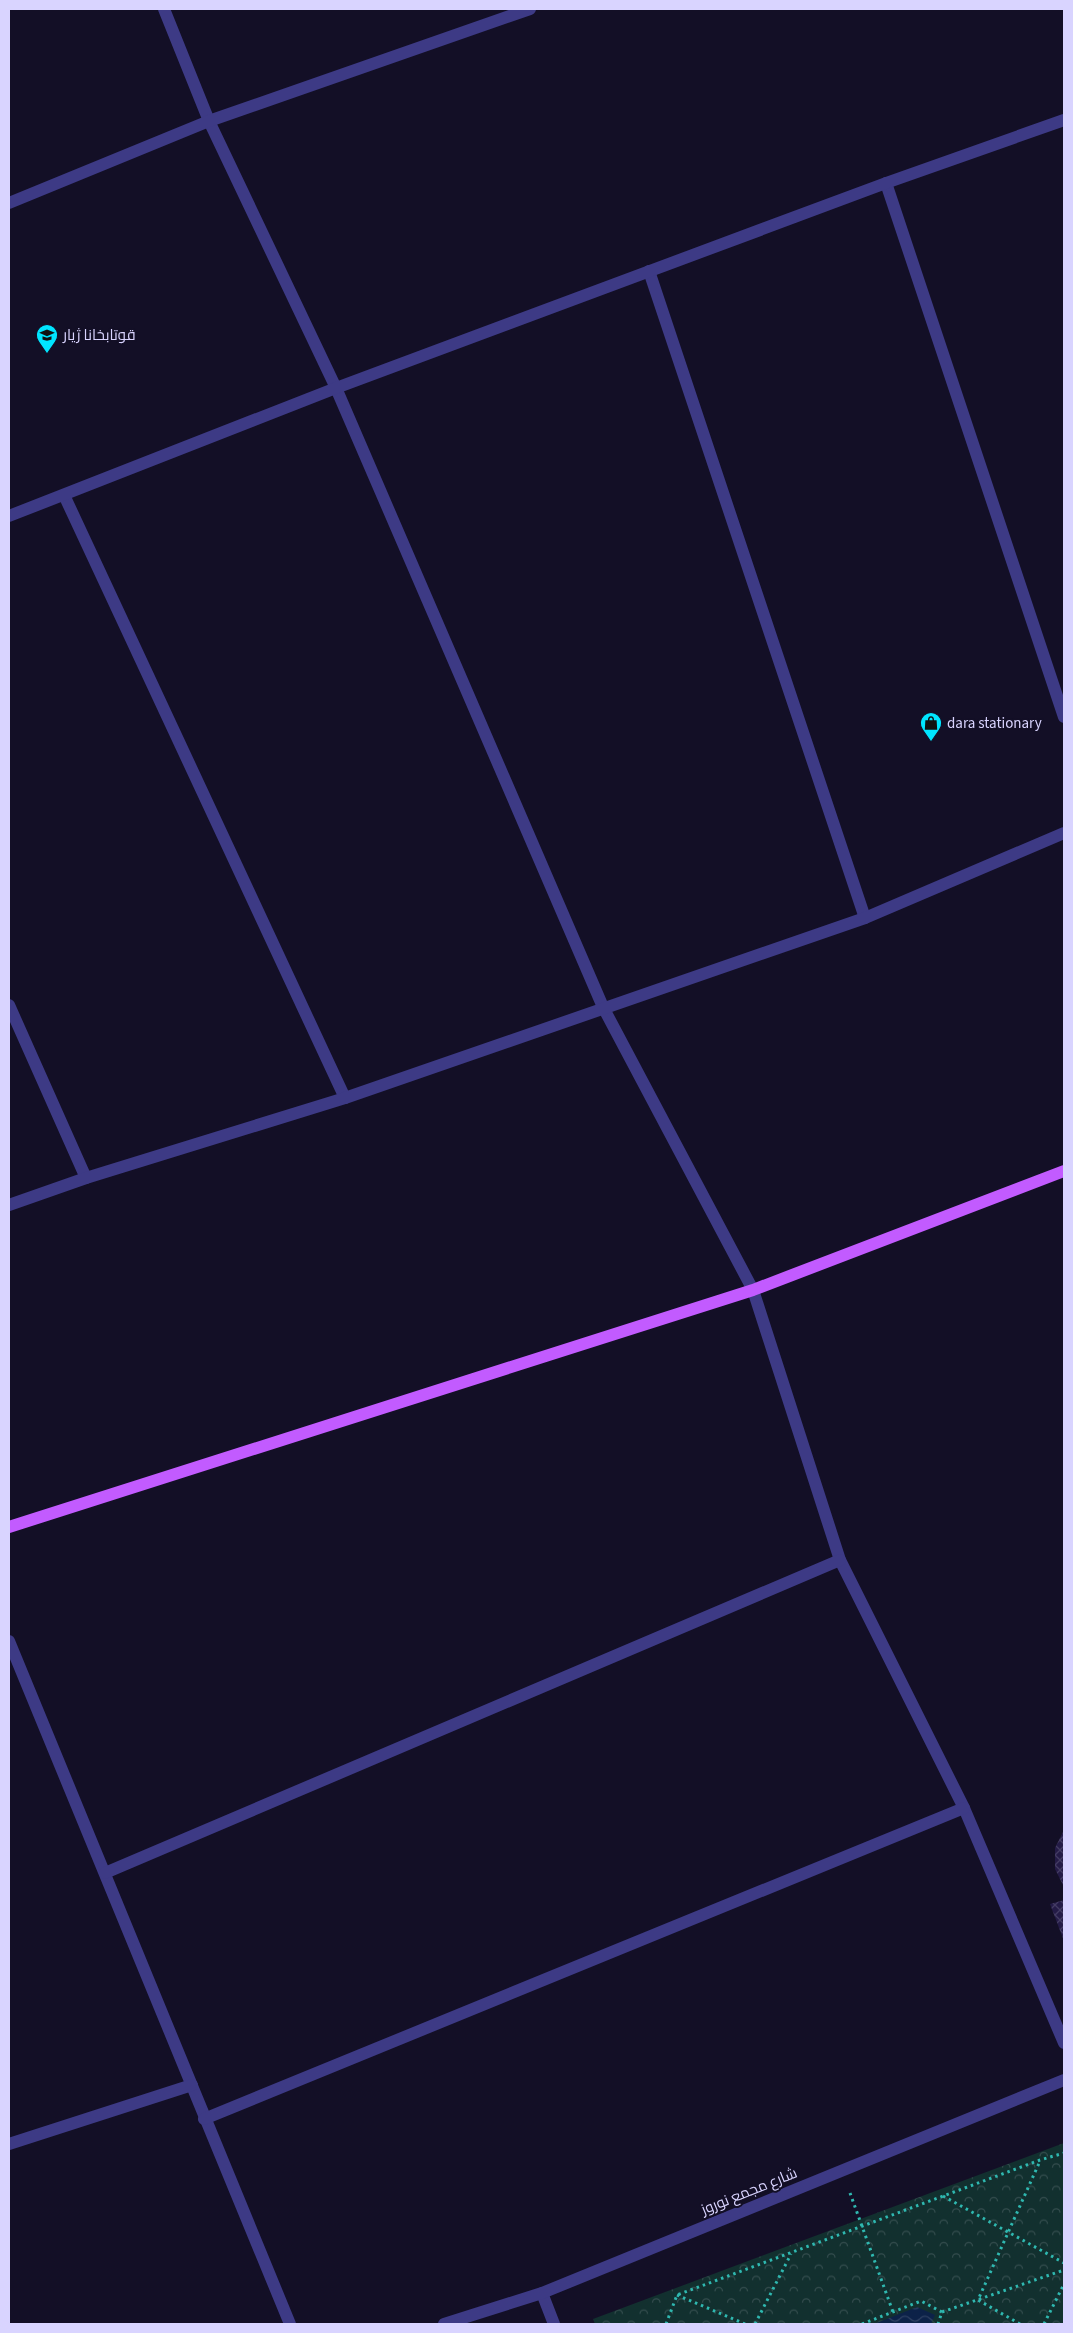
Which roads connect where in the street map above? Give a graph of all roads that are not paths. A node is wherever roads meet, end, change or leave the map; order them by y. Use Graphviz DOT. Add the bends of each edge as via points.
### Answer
graph roads {
  1 [pos="164,9"];
  2 [pos="530,9"];
  3 [pos="1064,120"];
  4 [pos="209,121"];
  5 [pos="886,183"];
  6 [pos="9,203"];
  7 [pos="649,271"];
  8 [pos="336,388"];
  9 [pos="64,495"];
  10 [pos="9,516"];
  11 [pos="1064,717"];
  12 [pos="1064,833"];
  13 [pos="865,918"];
  14 [pos="9,1004"];
  15 [pos="603,1007"];
  16 [pos="345,1098"];
  17 [pos="1064,1171"];
  18 [pos="86,1178"];
  19 [pos="9,1205"];
  20 [pos="753,1290"];
  21 [pos="9,1527"];
  22 [pos="840,1560"];
  23 [pos="9,1641"];
  24 [pos="964,1808"];
  25 [pos="105,1873"];
  26 [pos="1064,2043"];
  27 [pos="1064,2080"];
  28 [pos="192,2085"];
  29 [pos="204,2119"];
  30 [pos="9,2144"];
  31 [pos="542,2293"];
  32 [pos="290,2324"];
  33 [pos="444,2324"];
  34 [pos="554,2324"];
  1 -- 4 [label="street"];
  2 -- 4 [label="street"];
  3 -- 5 [label="street"];
  4 -- 6 [label="street"];
  4 -- 8 [label="street"];
  5 -- 7 [label="street"];
  5 -- 11 [label="street"];
  7 -- 8 [label="street"];
  7 -- 13 [label="street"];
  8 -- 9 [label="street"];
  8 -- 15 [label="street"];
  9 -- 10 [label="street"];
  9 -- 16 [label="street"];
  12 -- 13 [label="street"];
  13 -- 15 [label="street"];
  14 -- 18 [label="street"];
  15 -- 16 [label="street"];
  15 -- 20 [label="street"];
  16 -- 18 [label="street"];
  17 -- 20 [label="main road"];
  18 -- 19 [label="street"];
  20 -- 21 [label="main road"];
  20 -- 22 [label="street"];
  22 -- 24 [label="street"];
  22 -- 25 [label="street"];
  23 -- 25 [label="street"];
  24 -- 26 [label="street"];
  24 -- 29 [label="street"];
  25 -- 28 [label="street"];
  27 -- 31 [label="street, شارع مجمع نوروز"];
  28 -- 29 [label="street"];
  28 -- 30 [label="street"];
  29 -- 32 [label="street"];
  31 -- 33 [label="street, شارع مجمع نوروز"];
  31 -- 34 [label="street"];
}
